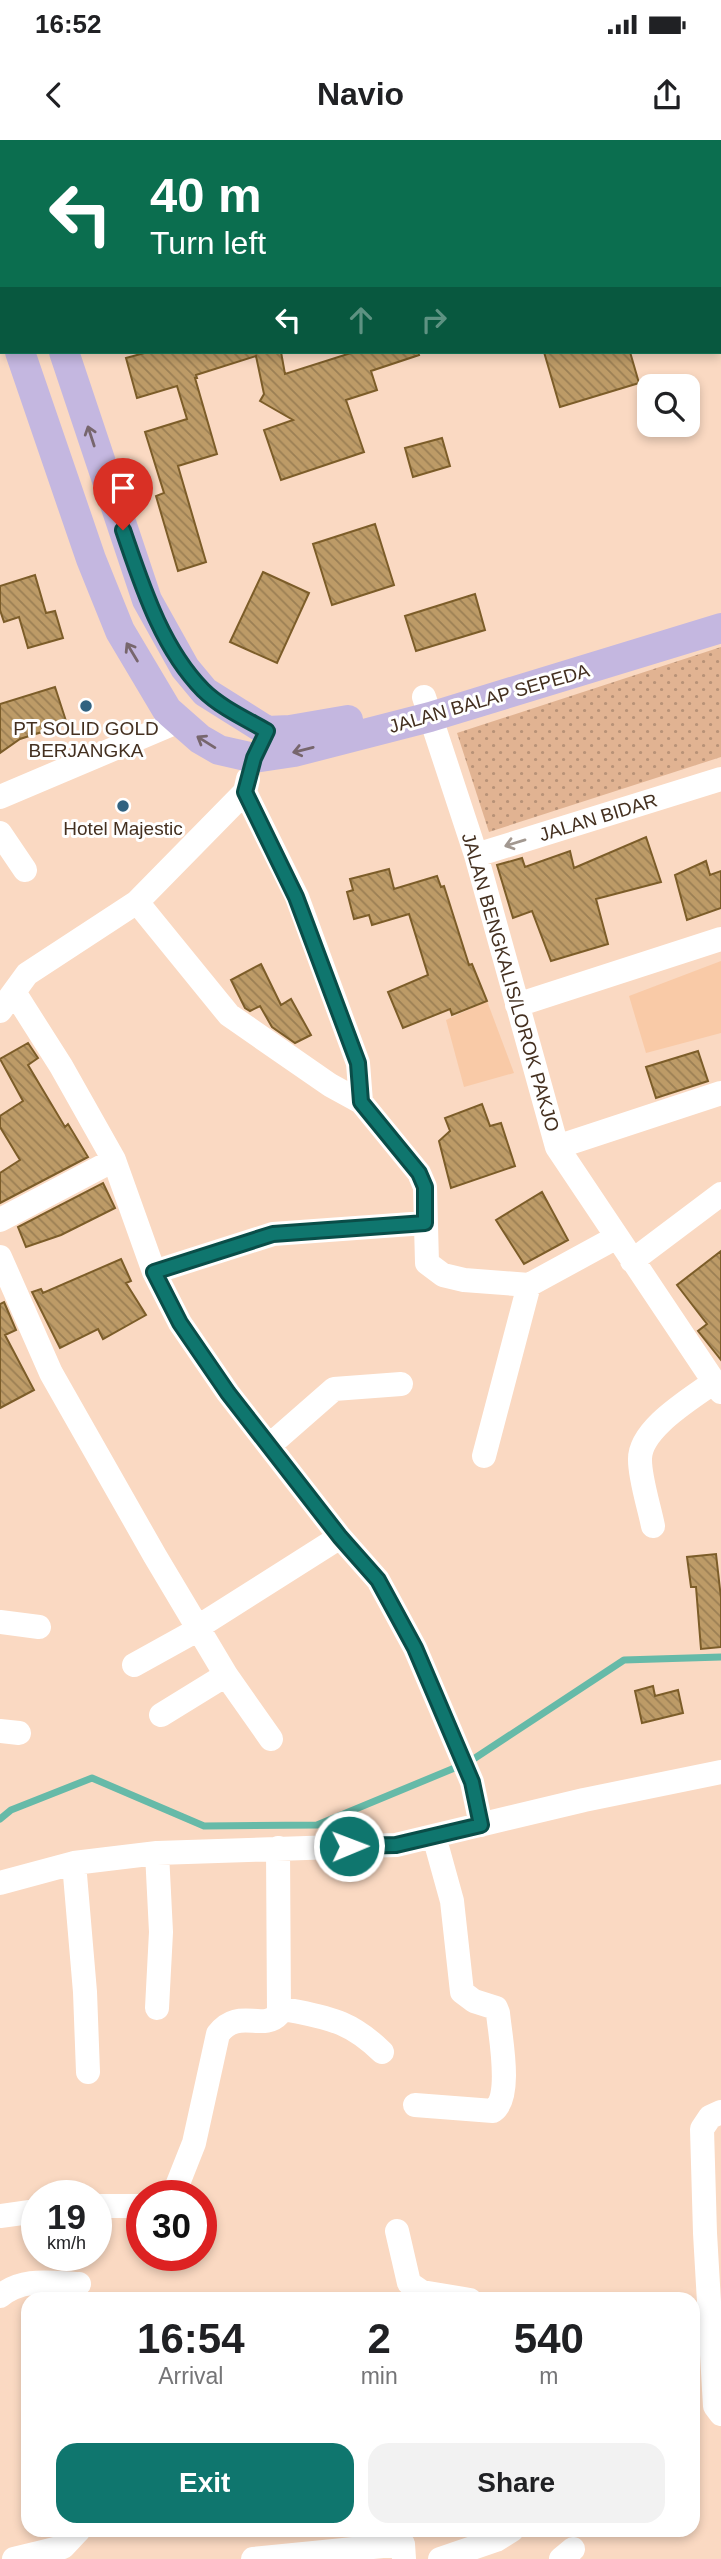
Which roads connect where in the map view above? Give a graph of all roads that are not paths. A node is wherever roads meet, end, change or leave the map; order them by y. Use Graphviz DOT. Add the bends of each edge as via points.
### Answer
graph roads {
  1 [pos="21,354"];
  2 [pos="65,354"];
  3 [pos="721,610"];
  4 [pos="721,628"];
  5 [pos="427,707"];
  6 [pos="177,722"];
  7 [pos="267,731"];
  8 [pos="254,758"];
  9 [pos="721,779"];
  10 [pos="245,792"];
  11 [pos="0,797"];
  12 [pos="0,833"];
  13 [pos="476,855"];
  14 [pos="25,870"];
  15 [pos="138,902"];
  16 [pos="721,939"];
  17 [pos="10,988"];
  18 [pos="517,1005"];
  19 [pos="721,1093"];
  20 [pos="361,1102"];
  21 [pos="557,1147"];
  22 [pos="114,1160"];
  23 [pos="721,1194"];
  24 [pos="0,1220"];
  25 [pos="425,1223"];
  26 [pos="617,1237"];
  27 [pos="0,1257"];
  28 [pos="632,1261"];
  29 [pos="154,1272"];
  30 [pos="529,1285"];
  31 [pos="401,1384"];
  32 [pos="717,1387"];
  33 [pos="270,1445"];
  34 [pos="484,1456"];
  35 [pos="653,1525"];
  36 [pos="340,1537"];
  37 [pos="0,1622"];
  38 [pos="39,1627"];
  39 [pos="198,1628"];
  40 [pos="134,1665"];
  41 [pos="226,1675"];
  42 [pos="161,1715"];
  43 [pos="271,1739"];
  44 [pos="721,1772"];
  45 [pos="481,1825"];
  46 [pos="434,1836"];
  47 [pos="278,1848"];
  48 [pos="157,1853"];
  49 [pos="74,1863"];
  50 [pos="0,1883"];
  51 [pos="156,2008"];
  52 [pos="280,2008"];
  53 [pos="382,2052"];
  54 [pos="88,2072"];
  55 [pos="415,2105"];
  56 [pos="721,2112"];
  57 [pos="179,2180"];
  58 [pos="21,2213"];
  59 [pos="0,2216"];
  60 [pos="397,2231"];
  61 [pos="79,2284"];
  62 [pos="422,2292"];
  63 [pos="0,2296"];
  64 [pos="702,2341"];
  65 [pos="721,2414"];
  66 [pos="501,2537"];
  67 [pos="403,2544"];
  68 [pos="71,2545"];
  69 [pos="14,2559"];
  70 [pos="253,2559"];
  71 [pos="440,2559"];
  6 -- 1 [label="main road, one-way" via="120,631"];
  7 -- 2 [label="main road, one-way" via="205,692 185,668 147,600"];
  3 -- 5 [label="main road, JALAN BALAP SEPEDA"];
  4 -- 5 [label="main road, JALAN BALAP SEPEDA"];
  5 -- 7 [label="main road, JALAN BALAP SEPEDA"];
  5 -- 8 [label="main road, JALAN BALAP SEPEDA, one-way" via="294,752"];
  5 -- 13 [label="street, JALAN BENGKALIS/LOROK PAKJO"];
  8 -- 6 [label="main road, one-way" via="219,750"];
  6 -- 11 [label="street"];
  7 -- 8 [label="main road"];
  8 -- 10 [label="street"];
  9 -- 13 [label="street, JALAN BIDAR, one-way"];
  10 -- 15 [label="street"];
  10 -- 20 [label="street" via="306,923 358,1063"];
  12 -- 14 [label="street"];
  13 -- 18 [label="street, JALAN BENGKALIS/LOROK PAKJO"];
  15 -- 17 [label="street"];
  15 -- 20 [label="street" via="229,1015"];
  16 -- 18 [label="street"];
  17 -- 22 [label="street"];
  18 -- 21 [label="street, JALAN BENGKALIS/LOROK PAKJO"];
  19 -- 21 [label="street"];
  20 -- 25 [label="street" via="419,1173 425,1187"];
  21 -- 26 [label="street, JALAN BENGKALIS/LOROK PAKJO"];
  22 -- 24 [label="street"];
  22 -- 29 [label="street"];
  23 -- 28 [label="street"];
  25 -- 29 [label="street" via="273,1234"];
  25 -- 30 [label="street" via="427,1263 443,1275"];
  26 -- 28 [label="street, JALAN BENGKALIS/LOROK PAKJO"];
  26 -- 30 [label="street"];
  27 -- 39 [label="street" via="51,1373"];
  28 -- 32 [label="street, JALAN BENGKALIS/LOROK PAKJO"];
  29 -- 33 [label="street" via="180,1323"];
  30 -- 34 [label="street"];
  31 -- 33 [label="street" via="334,1390"];
  32 -- 35 [label="street" via="654,1429 643,1445 640,1460"];
  33 -- 36 [label="street"];
  36 -- 39 [label="street"];
  36 -- 45 [label="street" via="378,1580 415,1648 472,1782"];
  37 -- 38 [label="street"];
  39 -- 40 [label="street"];
  39 -- 41 [label="street"];
  41 -- 42 [label="street"];
  41 -- 43 [label="street"];
  44 -- 45 [label="street"];
  45 -- 46 [label="street"];
  46 -- 47 [label="street" via="396,1845"];
  46 -- 55 [label="street" via="452,1901 462,1992 496,2008 505,2084 500,2104 493,2111"];
  47 -- 48 [label="street"];
  47 -- 52 [label="street"];
  48 -- 49 [label="street"];
  48 -- 51 [label="street" via="162,1932"];
  49 -- 50 [label="street"];
  49 -- 54 [label="street"];
  52 -- 53 [label="street" via="326,2017 363,2034"];
  52 -- 57 [label="street" via="277,2018 235,2020 218,2034 194,2143"];
  56 -- 64 [label="street" via="710,2117 702,2129"];
  58 -- 59 [label="street"];
  60 -- 62 [label="street" via="409,2283"];
  61 -- 63 [label="street" via="28,2282"];
  64 -- 65 [label="street" via="715,2406"];
  66 -- 71 [label="street"];
  67 -- 70 [label="street"];
  68 -- 69 [label="street"];
}
